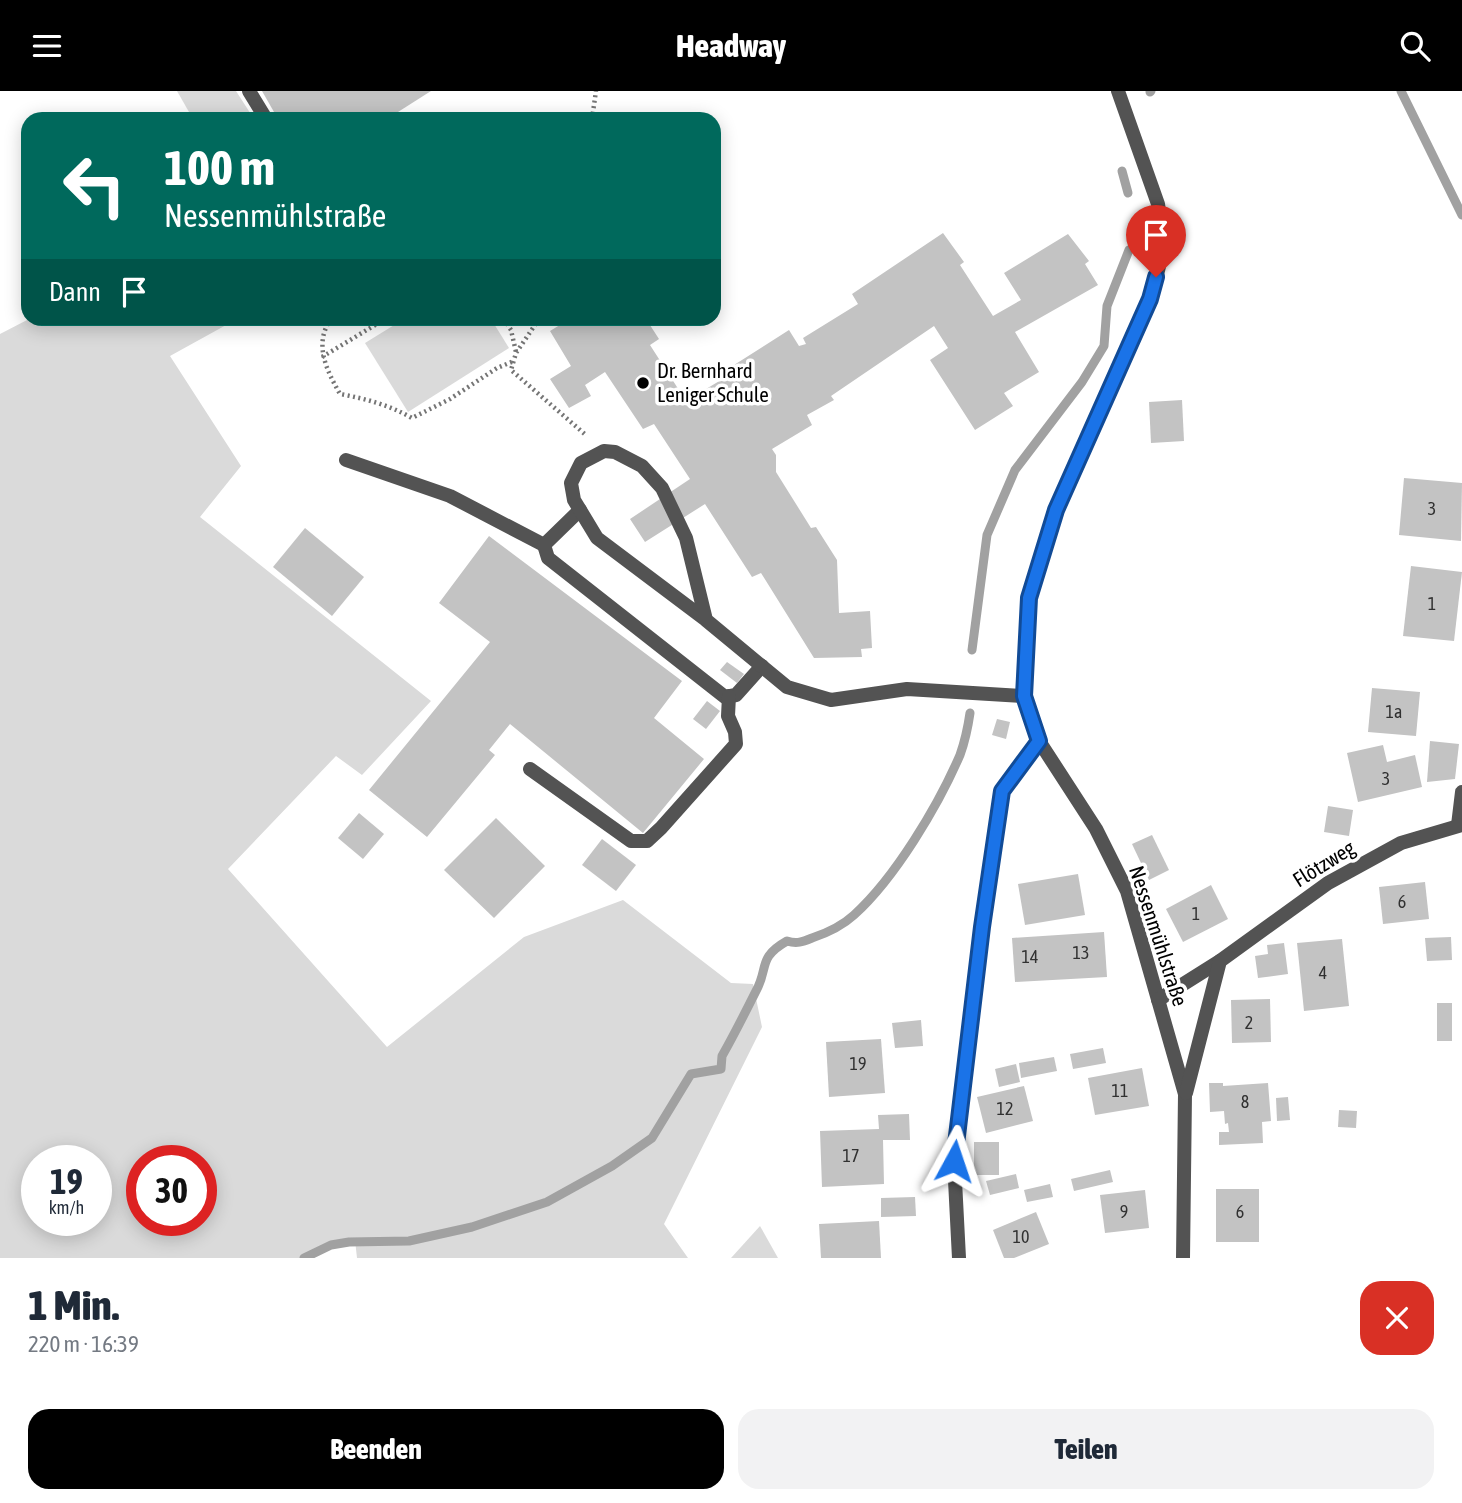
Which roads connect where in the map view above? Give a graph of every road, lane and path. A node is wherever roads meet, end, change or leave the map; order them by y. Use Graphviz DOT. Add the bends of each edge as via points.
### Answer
graph roads {
  1 [pos="249,91"];
  2 [pos="596,91"];
  3 [pos="1118,91"];
  4 [pos="262,112"];
  5 [pos="593,112"];
  6 [pos="326,326"];
  7 [pos="373,326"];
  8 [pos="508,326"];
  9 [pos="534,326"];
  10 [pos="516,353"];
  11 [pos="322,356"];
  12 [pos="514,361"];
  13 [pos="604,451"];
  14 [pos="346,460"];
  15 [pos="580,510"];
  16 [pos="544,545"];
  17 [pos="706,620"];
  18 [pos="762,666"];
  19 [pos="729,696"];
  20 [pos="1024,696"];
  21 [pos="1039,741"];
  22 [pos="530,769"];
  23 [pos="1462,792"];
  24 [pos="1460,825"];
  25 [pos="1220,961"];
  26 [pos="1158,1000"];
  27 [pos="1185,1094"];
  28 [pos="959,1258"];
  29 [pos="1183,1258"];
  1 -- 4 [label="street"];
  2 -- 5 [label="path"];
  3 -- 20 [label="street, Nessenmühlstraße" via="1158,204 1162,254 1150,299 1048,535 1029,598"];
  6 -- 11 [label="path"];
  7 -- 11 [label="path"];
  8 -- 10 [label="path"];
  9 -- 10 [label="path"];
  10 -- 12 [label="path"];
  11 -- 12 [label="path" via="340,394 368,399 412,418"];
  12 -- 13 [label="path" via="511,369"];
  13 -- 15 [label="street" via="581,463 571,483"];
  13 -- 17 [label="street" via="642,466 662,488 686,538"];
  14 -- 16 [label="street" via="450,496"];
  15 -- 16 [label="street"];
  15 -- 17 [label="street" via="597,538"];
  16 -- 19 [label="street" via="548,558"];
  17 -- 18 [label="street"];
  18 -- 19 [label="street" via="736,695"];
  18 -- 20 [label="street" via="787,687 831,700 907,689"];
  19 -- 22 [label="street" via="728,716 736,744 647,841 631,841"];
  20 -- 21 [label="street, Nessenmühlstraße"];
  21 -- 26 [label="street, Nessenmühlstraße" via="1096,829 1127,891"];
  21 -- 28 [label="street" via="1002,791 996,828 954,1161"];
  23 -- 24 [label="street"];
  24 -- 25 [label="street, Flötzweg" via="1401,843 1328,883"];
  25 -- 26 [label="street, Flötzweg"];
  25 -- 27 [label="street"];
  26 -- 27 [label="street, Nessenmühlstraße"];
  27 -- 29 [label="street, Nessenmühlstraße"];
}
